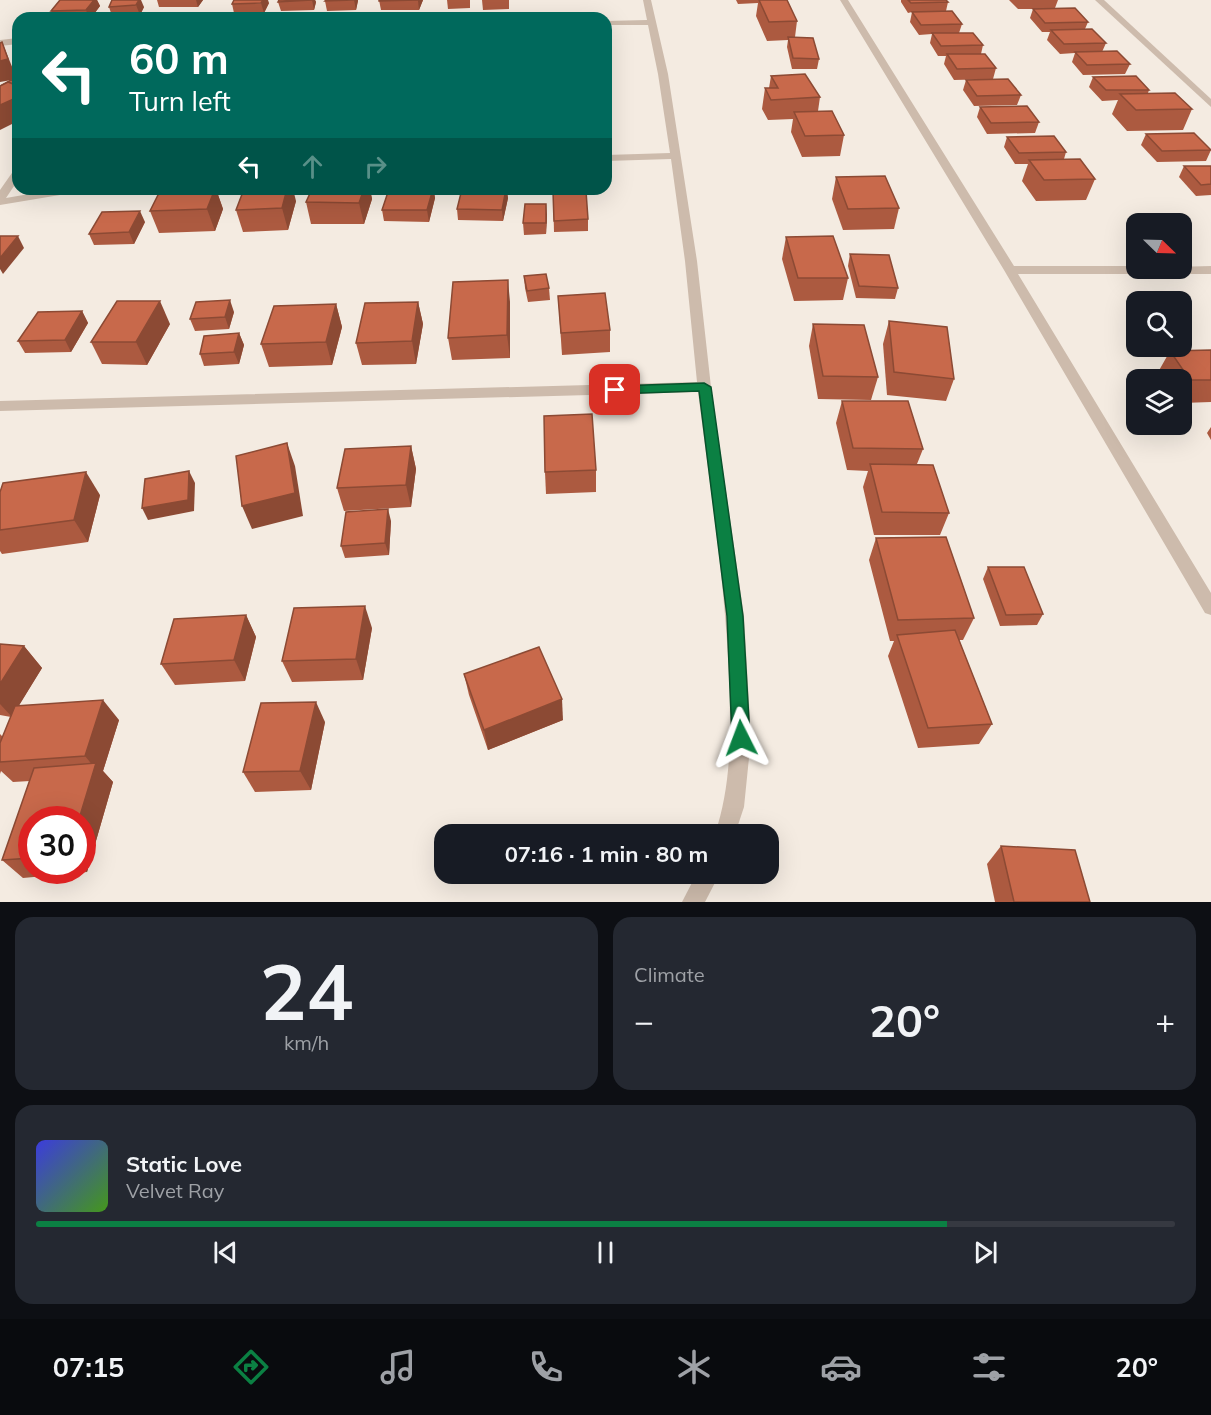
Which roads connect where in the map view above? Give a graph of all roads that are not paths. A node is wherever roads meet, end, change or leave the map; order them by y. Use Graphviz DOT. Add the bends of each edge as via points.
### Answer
graph roads {
  1 [pos="647,0"];
  2 [pos="844,0"];
  3 [pos="1099,0"];
  4 [pos="651,22"];
  5 [pos="612,23"];
  6 [pos="1211,104"];
  7 [pos="676,156"];
  8 [pos="612,158"];
  9 [pos="12,181"];
  10 [pos="35,195"];
  11 [pos="0,200"];
  12 [pos="1010,270"];
  13 [pos="1211,270"];
  14 [pos="704,387"];
  15 [pos="0,406"];
  16 [pos="1211,608"];
  17 [pos="728,824"];
  18 [pos="703,884"];
  19 [pos="693,902"];
  1 -- 4 [label="street"];
  2 -- 12 [label="street"];
  3 -- 6 [label="street"];
  4 -- 5 [label="street"];
  4 -- 7 [label="street"];
  7 -- 8 [label="street"];
  7 -- 14 [label="street"];
  9 -- 11 [label="street"];
  10 -- 11 [label="street"];
  12 -- 13 [label="street"];
  12 -- 16 [label="street"];
  14 -- 15 [label="street"];
  14 -- 17 [label="street" via="736,638 741,738 734,807"];
  18 -- 19 [label="street"];
}
